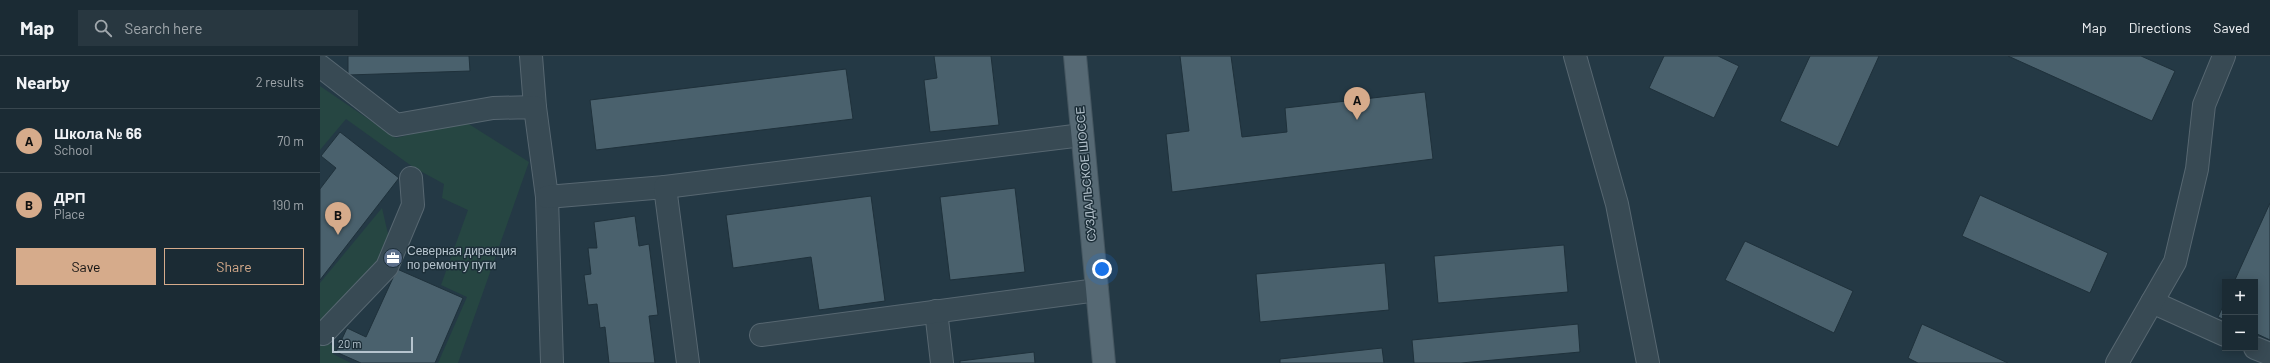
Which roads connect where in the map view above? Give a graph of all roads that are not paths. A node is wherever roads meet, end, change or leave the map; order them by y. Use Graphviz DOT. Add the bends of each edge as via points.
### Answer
graph roads {
  1 [pos="531,56"];
  2 [pos="1075,56"];
  3 [pos="1575,56"];
  4 [pos="2224,56"];
  5 [pos="320,66"];
  6 [pos="534,107"];
  7 [pos="1082,135"];
  8 [pos="411,178"];
  9 [pos="665,187"];
  10 [pos="547,197"];
  11 [pos="1097,290"];
  12 [pos="2152,302"];
  13 [pos="936,311"];
  14 [pos="320,332"];
  15 [pos="2222,333"];
  16 [pos="761,335"];
  17 [pos="2258,349"];
  18 [pos="2270,354"];
  19 [pos="552,363"];
  20 [pos="688,363"];
  21 [pos="942,363"];
  22 [pos="1104,363"];
  23 [pos="1648,363"];
  24 [pos="2117,363"];
  1 -- 6 [label="street"];
  2 -- 7 [label="main road, СУЗДАЛЬСКОЕ ШОССЕ"];
  3 -- 23 [label="street" via="1617,204"];
  4 -- 12 [label="street" via="2204,105 2197,170 2175,262"];
  5 -- 6 [label="street" via="396,125 493,108"];
  6 -- 10 [label="street"];
  7 -- 9 [label="street"];
  7 -- 11 [label="main road, СУЗДАЛЬСКОЕ ШОССЕ"];
  8 -- 14 [label="street" via="413,205 387,267 323,334"];
  9 -- 10 [label="street"];
  9 -- 20 [label="street"];
  10 -- 19 [label="street"];
  11 -- 13 [label="street"];
  11 -- 22 [label="main road, СУЗДАЛЬСКОЕ ШОССЕ"];
  12 -- 15 [label="street"];
  12 -- 24 [label="street"];
  13 -- 16 [label="street"];
  13 -- 21 [label="street"];
  17 -- 18 [label="street"];
}
